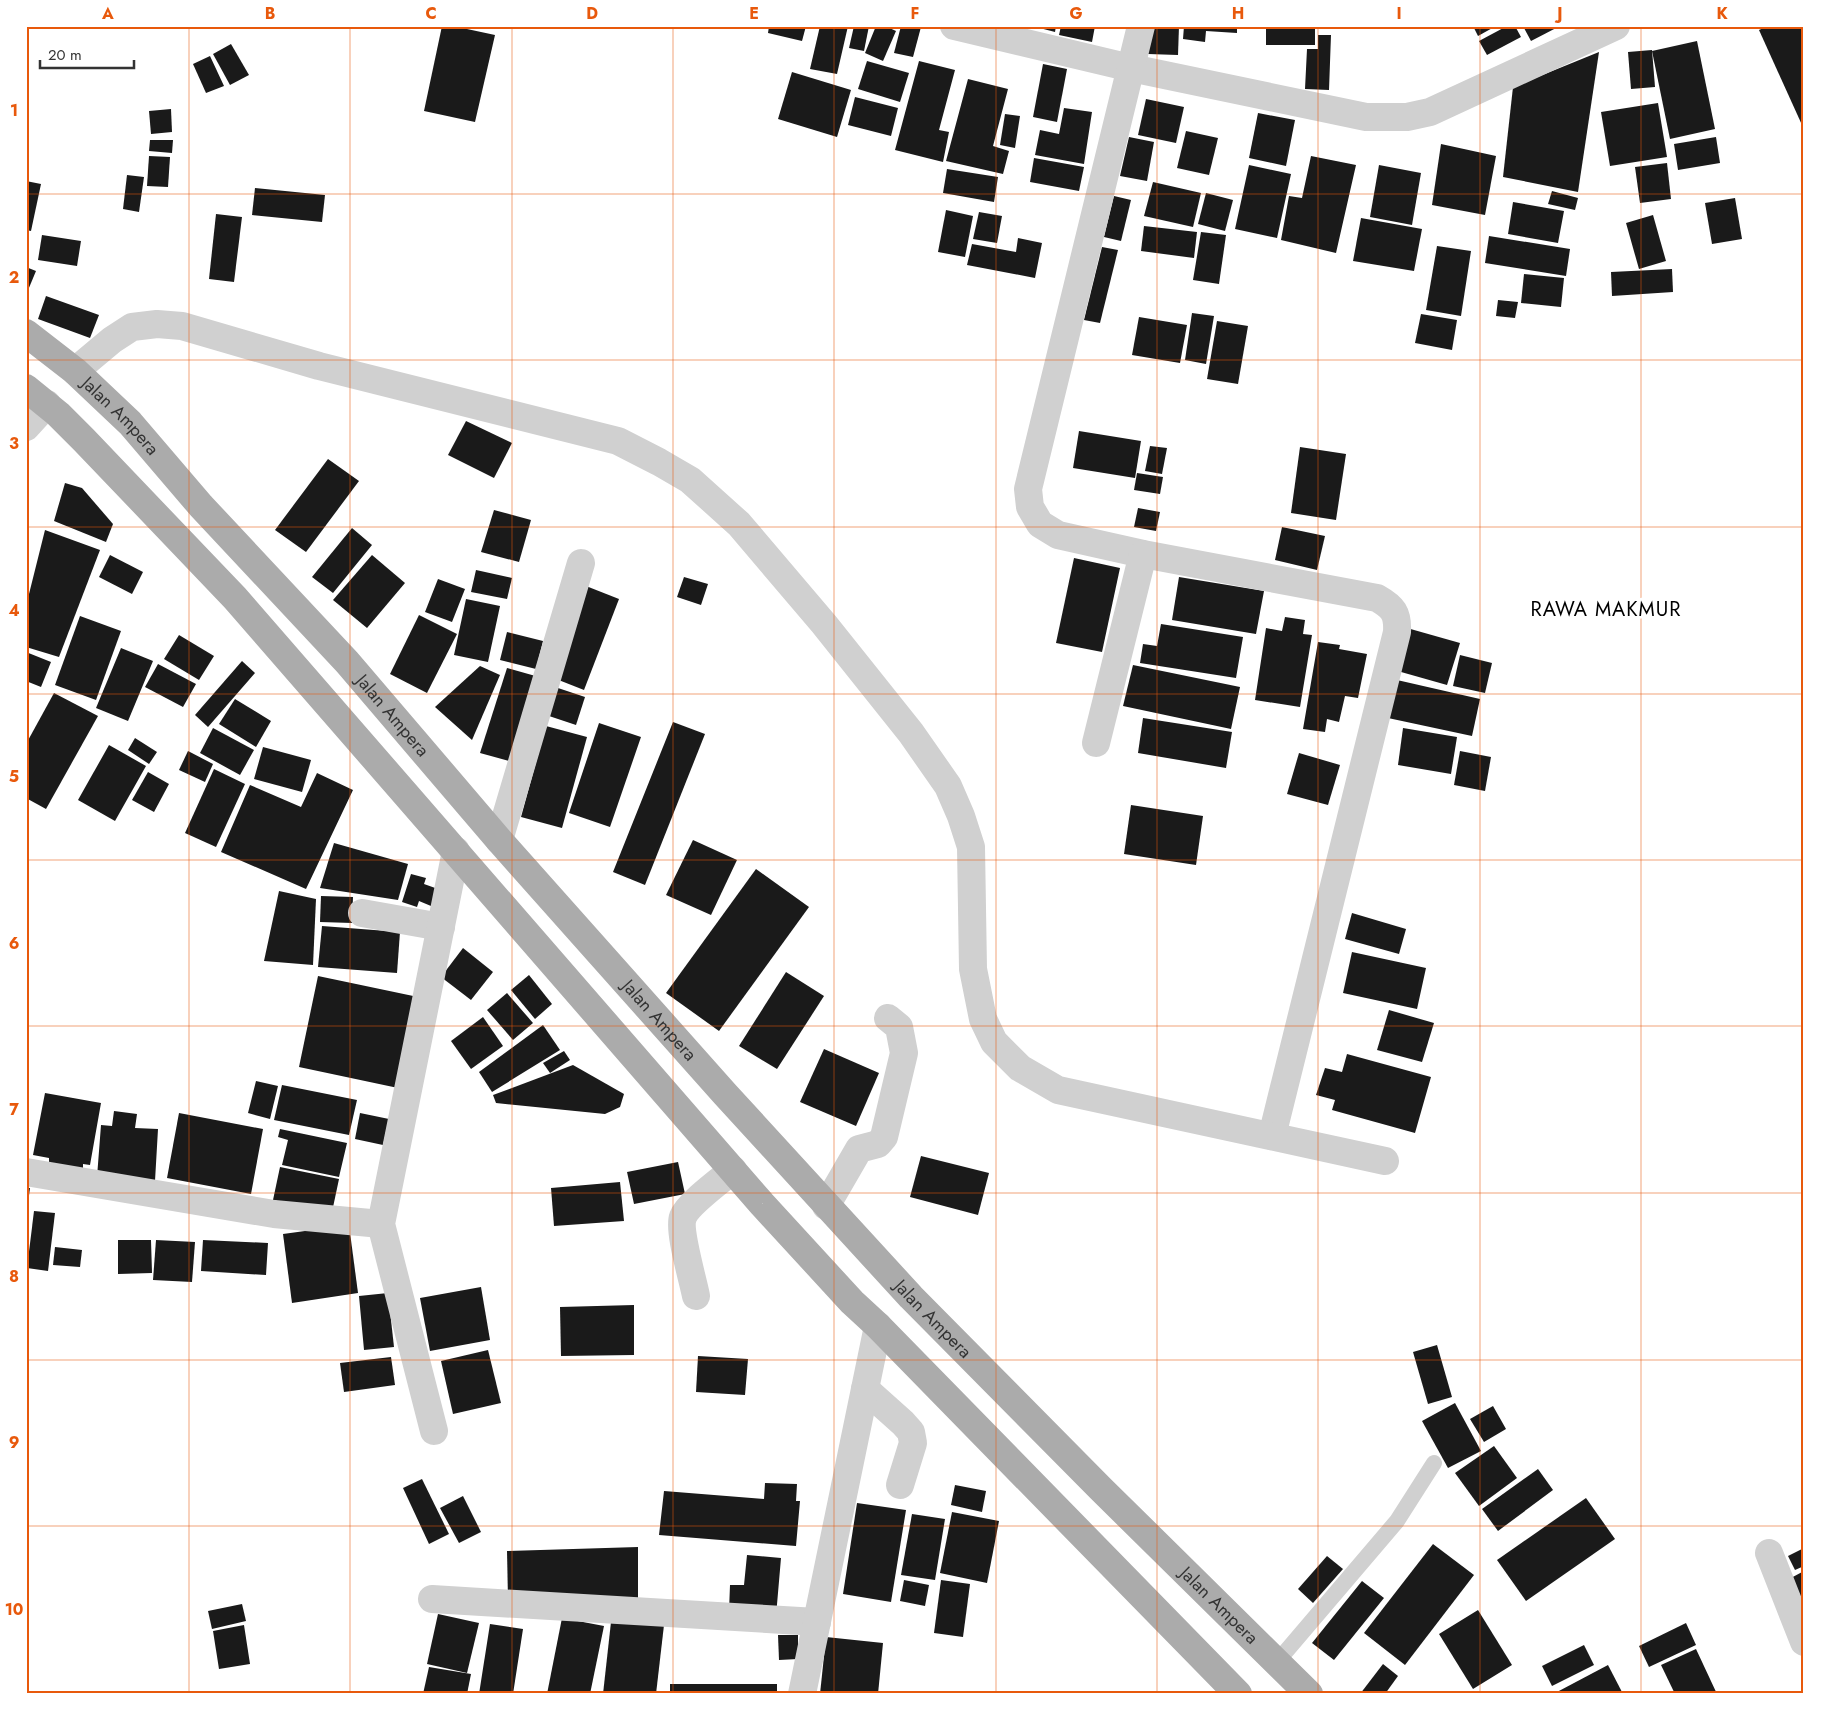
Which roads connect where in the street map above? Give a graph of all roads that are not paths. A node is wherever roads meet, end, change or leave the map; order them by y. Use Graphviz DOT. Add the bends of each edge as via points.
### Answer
graph roads {
  1 [pos="954,26"];
  2 [pos="1141,26"];
  3 [pos="1616,26"];
  4 [pos="1130,68"];
  5 [pos="26,333"];
  6 [pos="75,371"];
  7 [pos="36,396"];
  8 [pos="26,427"];
  9 [pos="1143,554"];
  10 [pos="582,563"];
  11 [pos="1096,742"];
  12 [pos="499,840"];
  13 [pos="456,851"];
  14 [pos="362,913"];
  15 [pos="441,927"];
  16 [pos="888,1018"];
  17 [pos="725,1094"];
  18 [pos="692,1121"];
  19 [pos="1272,1136"];
  20 [pos="1385,1161"];
  21 [pos="733,1170"];
  22 [pos="26,1172"];
  23 [pos="826,1206"];
  24 [pos="381,1224"];
  25 [pos="696,1296"];
  26 [pos="878,1326"];
  27 [pos="865,1389"];
  28 [pos="434,1431"];
  29 [pos="1434,1463"];
  30 [pos="900,1486"];
  31 [pos="1769,1553"];
  32 [pos="432,1599"];
  33 [pos="818,1622"];
  34 [pos="1804,1642"];
  35 [pos="1276,1663"];
  36 [pos="802,1694"];
  37 [pos="1238,1694"];
  38 [pos="1309,1694"];
  1 -- 4 [label="street"];
  2 -- 4 [label="street"];
  3 -- 4 [label="street" via="1430,112 1407,117 1366,117"];
  4 -- 9 [label="street" via="1028,489 1030,507 1040,524 1058,535"];
  5 -- 6 [label="main road, Jalan Ampera"];
  6 -- 12 [label="main road, Jalan Ampera" via="130,424 201,506 348,662"];
  6 -- 19 [label="street" via="132,327 182,326 319,366 618,441 690,480 739,524 824,624 911,733 948,786 971,847 973,969 983,1019 994,1042 1020,1068 1058,1090"];
  7 -- 8 [label="street"];
  7 -- 13 [label="main road" via="84,440 235,598"];
  9 -- 11 [label="street"];
  9 -- 19 [label="street" via="1377,598 1391,606 1397,620 1397,632"];
  10 -- 12 [label="street"];
  12 -- 17 [label="main road, Jalan Ampera"];
  13 -- 15 [label="street"];
  13 -- 18 [label="main road"];
  14 -- 15 [label="street"];
  15 -- 24 [label="street"];
  16 -- 23 [label="street" via="899,1027 904,1053 884,1137 878,1144 859,1150"];
  17 -- 18 [label="main road"];
  17 -- 23 [label="main road, Jalan Ampera"];
  18 -- 21 [label="main road"];
  19 -- 20 [label="street"];
  21 -- 25 [label="street" via="682,1218"];
  21 -- 26 [label="main road" via="852,1302"];
  22 -- 24 [label="street" via="239,1209"];
  23 -- 35 [label="main road, Jalan Ampera" via="935,1322"];
  24 -- 28 [label="street"];
  26 -- 27 [label="street"];
  26 -- 37 [label="main road"];
  27 -- 30 [label="street" via="911,1432 913,1443"];
  27 -- 33 [label="street"];
  29 -- 35 [label="lane" via="1397,1521"];
  31 -- 34 [label="street"];
  32 -- 33 [label="street"];
  33 -- 36 [label="street"];
  35 -- 38 [label="main road, Jalan Ampera"];
}
